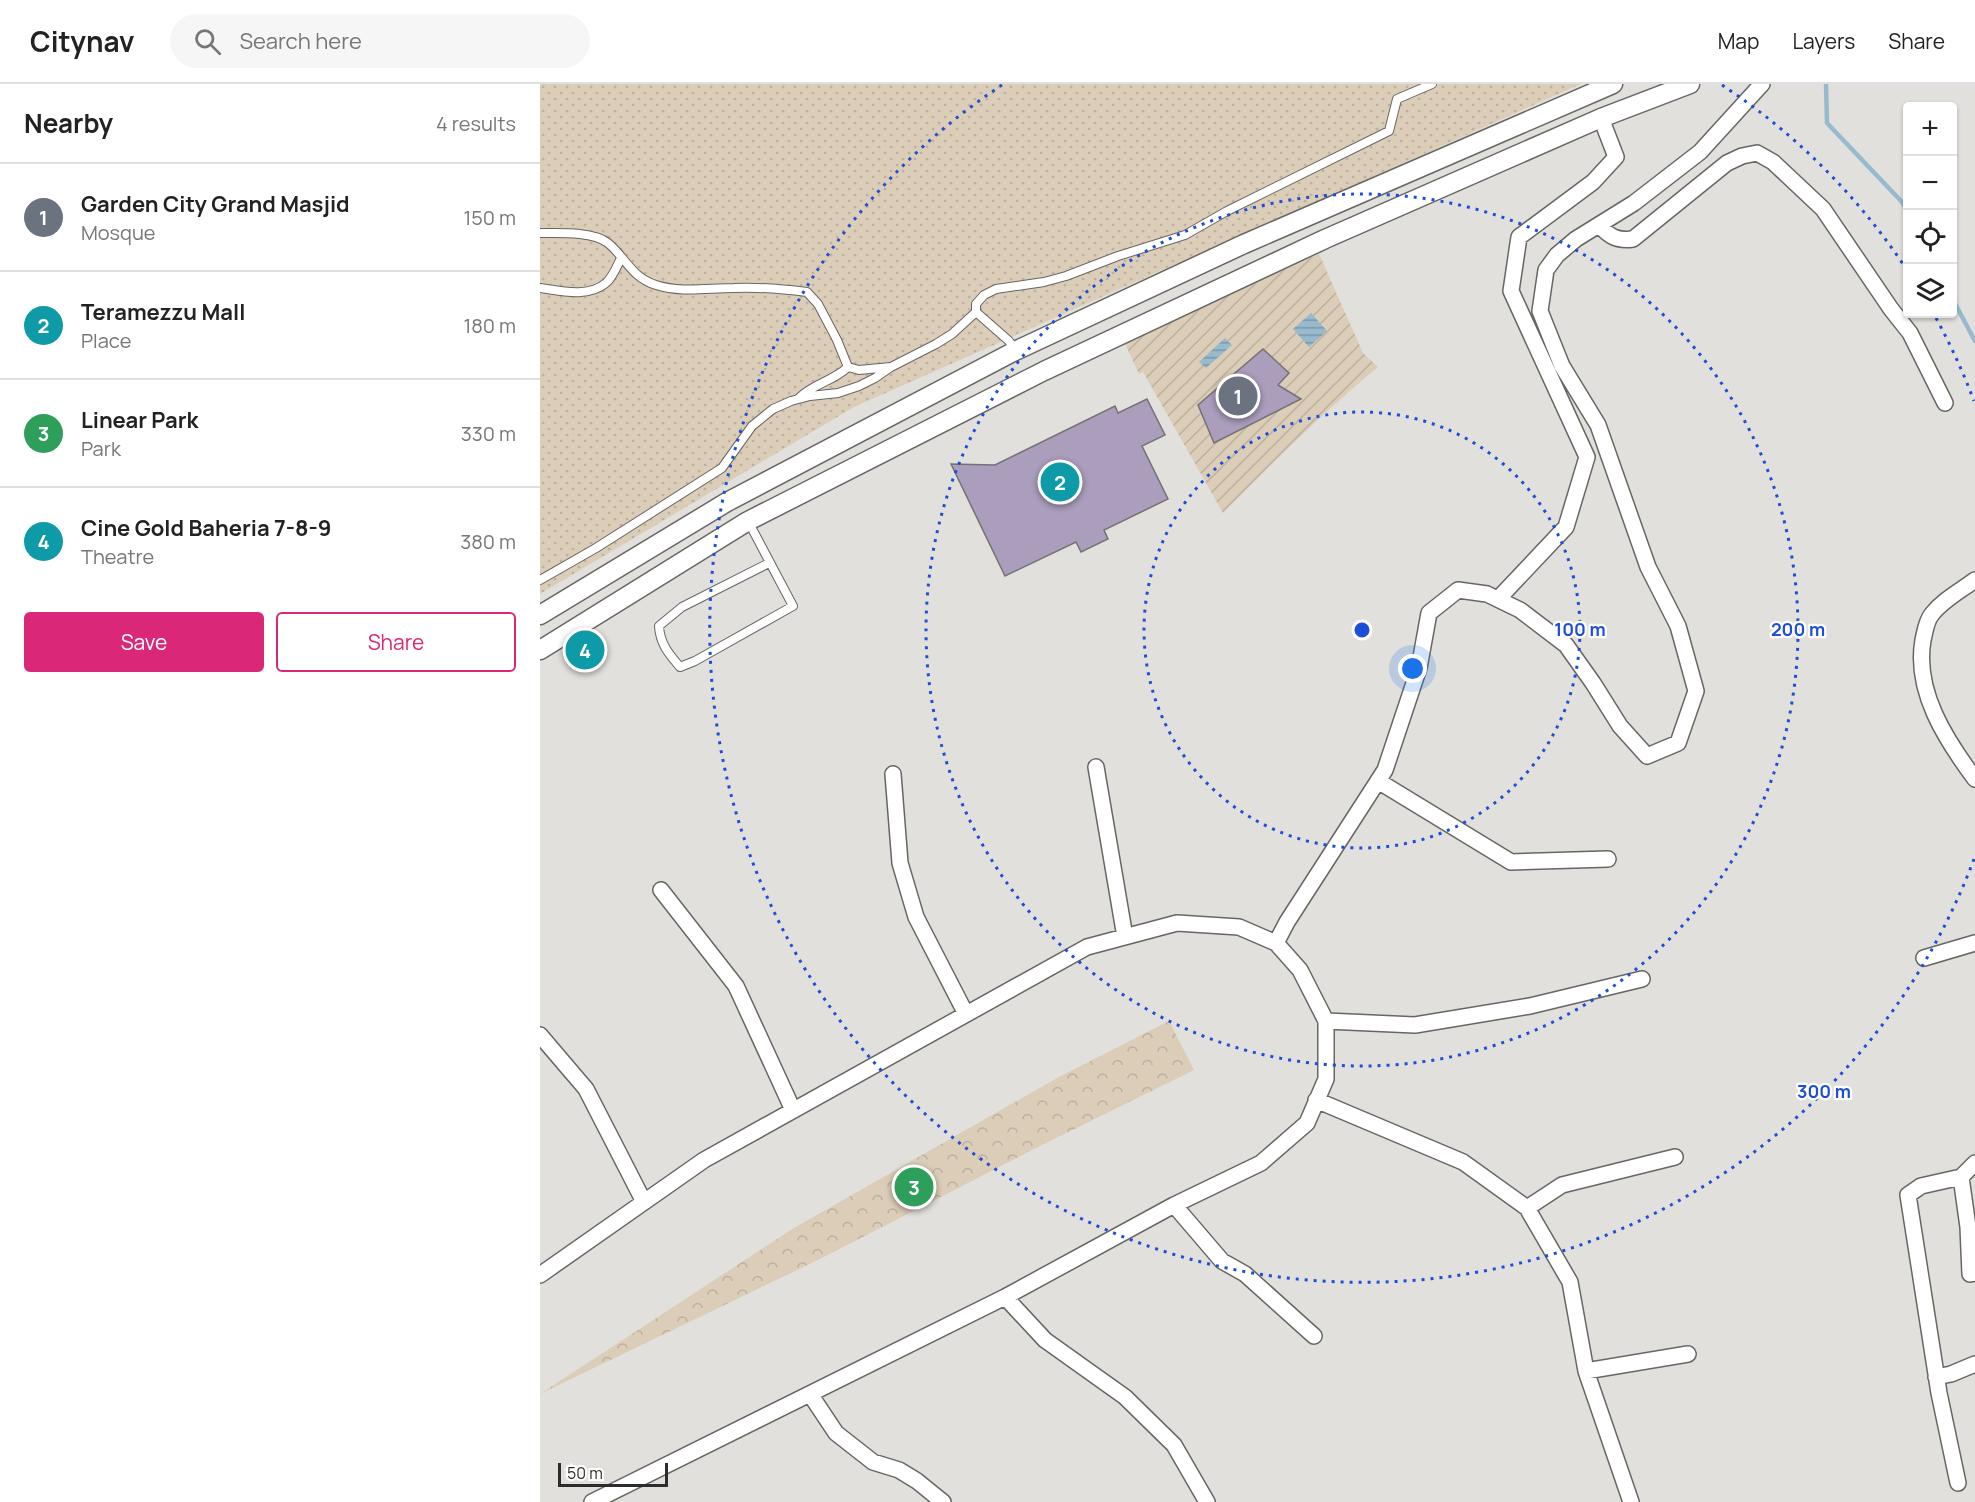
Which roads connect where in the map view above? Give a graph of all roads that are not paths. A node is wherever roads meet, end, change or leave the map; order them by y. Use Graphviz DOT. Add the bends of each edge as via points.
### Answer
graph roads {
  1 [pos="1432,84"];
  2 [pos="1613,84"];
  3 [pos="1690,84"];
  4 [pos="1762,84"];
  5 [pos="1601,118"];
  6 [pos="1599,225"];
  7 [pos="540,232"];
  8 [pos="621,258"];
  9 [pos="540,288"];
  10 [pos="976,312"];
  11 [pos="1016,351"];
  12 [pos="848,367"];
  13 [pos="891,367"];
  14 [pos="798,399"];
  15 [pos="1945,403"];
  16 [pos="748,521"];
  17 [pos="636,557"];
  18 [pos="769,563"];
  19 [pos="540,580"];
  20 [pos="652,580"];
  21 [pos="1975,580"];
  22 [pos="1498,599"];
  23 [pos="540,615"];
  24 [pos="540,650"];
  25 [pos="1096,767"];
  26 [pos="893,774"];
  27 [pos="1975,779"];
  28 [pos="1378,781"];
  29 [pos="1608,859"];
  30 [pos="661,890"];
  31 [pos="1125,937"];
  32 [pos="1276,943"];
  33 [pos="1975,943"];
  34 [pos="1924,958"];
  35 [pos="1642,979"];
  36 [pos="966,1014"];
  37 [pos="1326,1021"];
  38 [pos="540,1035"];
  39 [pos="1316,1100"];
  40 [pos="793,1110"];
  41 [pos="1676,1157"];
  42 [pos="1975,1163"];
  43 [pos="1961,1177"];
  44 [pos="644,1202"];
  45 [pos="1174,1205"];
  46 [pos="1527,1208"];
  47 [pos="1975,1273"];
  48 [pos="540,1275"];
  49 [pos="1005,1297"];
  50 [pos="1314,1336"];
  51 [pos="1689,1354"];
  52 [pos="1975,1364"];
  53 [pos="1586,1371"];
  54 [pos="1936,1377"];
  55 [pos="810,1394"];
  56 [pos="1958,1483"];
  57 [pos="593,1502"];
  58 [pos="943,1502"];
  59 [pos="1207,1502"];
  60 [pos="1631,1502"];
  1 -- 10 [label="lane" via="1397,99 1389,131 1185,235 1066,276 996,289 976,304"];
  2 -- 11 [label="street" via="1244,244"];
  3 -- 5 [label="street"];
  4 -- 6 [label="street" via="1700,152"];
  5 -- 16 [label="street" via="1325,239 1065,361"];
  5 -- 22 [label="street" via="1616,157 1593,182 1519,237 1511,291 1587,457 1566,527"];
  6 -- 15 [label="street" via="1620,241 1633,239 1727,163 1757,153 1773,162 1823,209 1910,333"];
  6 -- 22 [label="street" via="1557,255 1546,270 1540,311 1562,366 1598,425 1648,567 1678,626 1696,691 1678,743 1647,756 1620,726 1566,645 1520,610"];
  7 -- 8 [label="lane" via="596,238 606,242"];
  8 -- 9 [label="lane" via="606,283 593,289 573,293"];
  8 -- 12 [label="lane" via="640,279 685,290 734,287 807,291 818,304"];
  10 -- 11 [label="lane"];
  10 -- 13 [label="lane" via="952,334"];
  11 -- 17 [label="street" via="727,502"];
  12 -- 13 [label="lane"];
  12 -- 14 [label="lane"];
  13 -- 14 [label="lane" via="838,393"];
  14 -- 19 [label="lane" via="773,409 753,426 722,468 703,482"];
  16 -- 18 [label="lane"];
  16 -- 20 [label="street"];
  17 -- 20 [label="street"];
  17 -- 23 [label="street"];
  18 -- 18 [label="lane" via="793,606 680,667 667,652 659,626 682,607"];
  20 -- 24 [label="street"];
  21 -- 27 [label="street" via="1930,616 1921,652 1923,681 1937,719"];
  22 -- 28 [label="street" via="1458,590 1429,613 1419,668 1385,771"];
  25 -- 31 [label="street"];
  26 -- 36 [label="street" via="900,863 916,917"];
  28 -- 29 [label="street" via="1511,862"];
  28 -- 32 [label="street"];
  30 -- 40 [label="street" via="736,986"];
  31 -- 32 [label="street" via="1177,923 1239,927"];
  31 -- 36 [label="street" via="1087,947"];
  32 -- 37 [label="street" via="1300,970"];
  33 -- 34 [label="street"];
  35 -- 37 [label="street" via="1530,1006 1415,1025"];
  36 -- 40 [label="street"];
  37 -- 39 [label="street" via="1326,1079"];
  38 -- 44 [label="street" via="585,1089"];
  39 -- 45 [label="street" via="1307,1123 1261,1163"];
  39 -- 46 [label="street" via="1463,1162"];
  40 -- 44 [label="street" via="704,1160"];
  41 -- 46 [label="street" via="1562,1185"];
  42 -- 43 [label="street"];
  43 -- 47 [label="street" via="1970,1274"];
  43 -- 54 [label="street" via="1921,1186 1908,1195"];
  44 -- 48 [label="street"];
  45 -- 49 [label="street"];
  45 -- 50 [label="street" via="1222,1261 1245,1274"];
  46 -- 53 [label="street" via="1570,1282"];
  49 -- 55 [label="street"];
  49 -- 59 [label="street" via="1045,1340 1125,1397 1174,1445"];
  51 -- 53 [label="street"];
  52 -- 54 [label="street"];
  53 -- 60 [label="street"];
  54 -- 56 [label="street"];
  55 -- 57 [label="street"];
  55 -- 58 [label="street" via="836,1433 873,1462 899,1470"];
}
